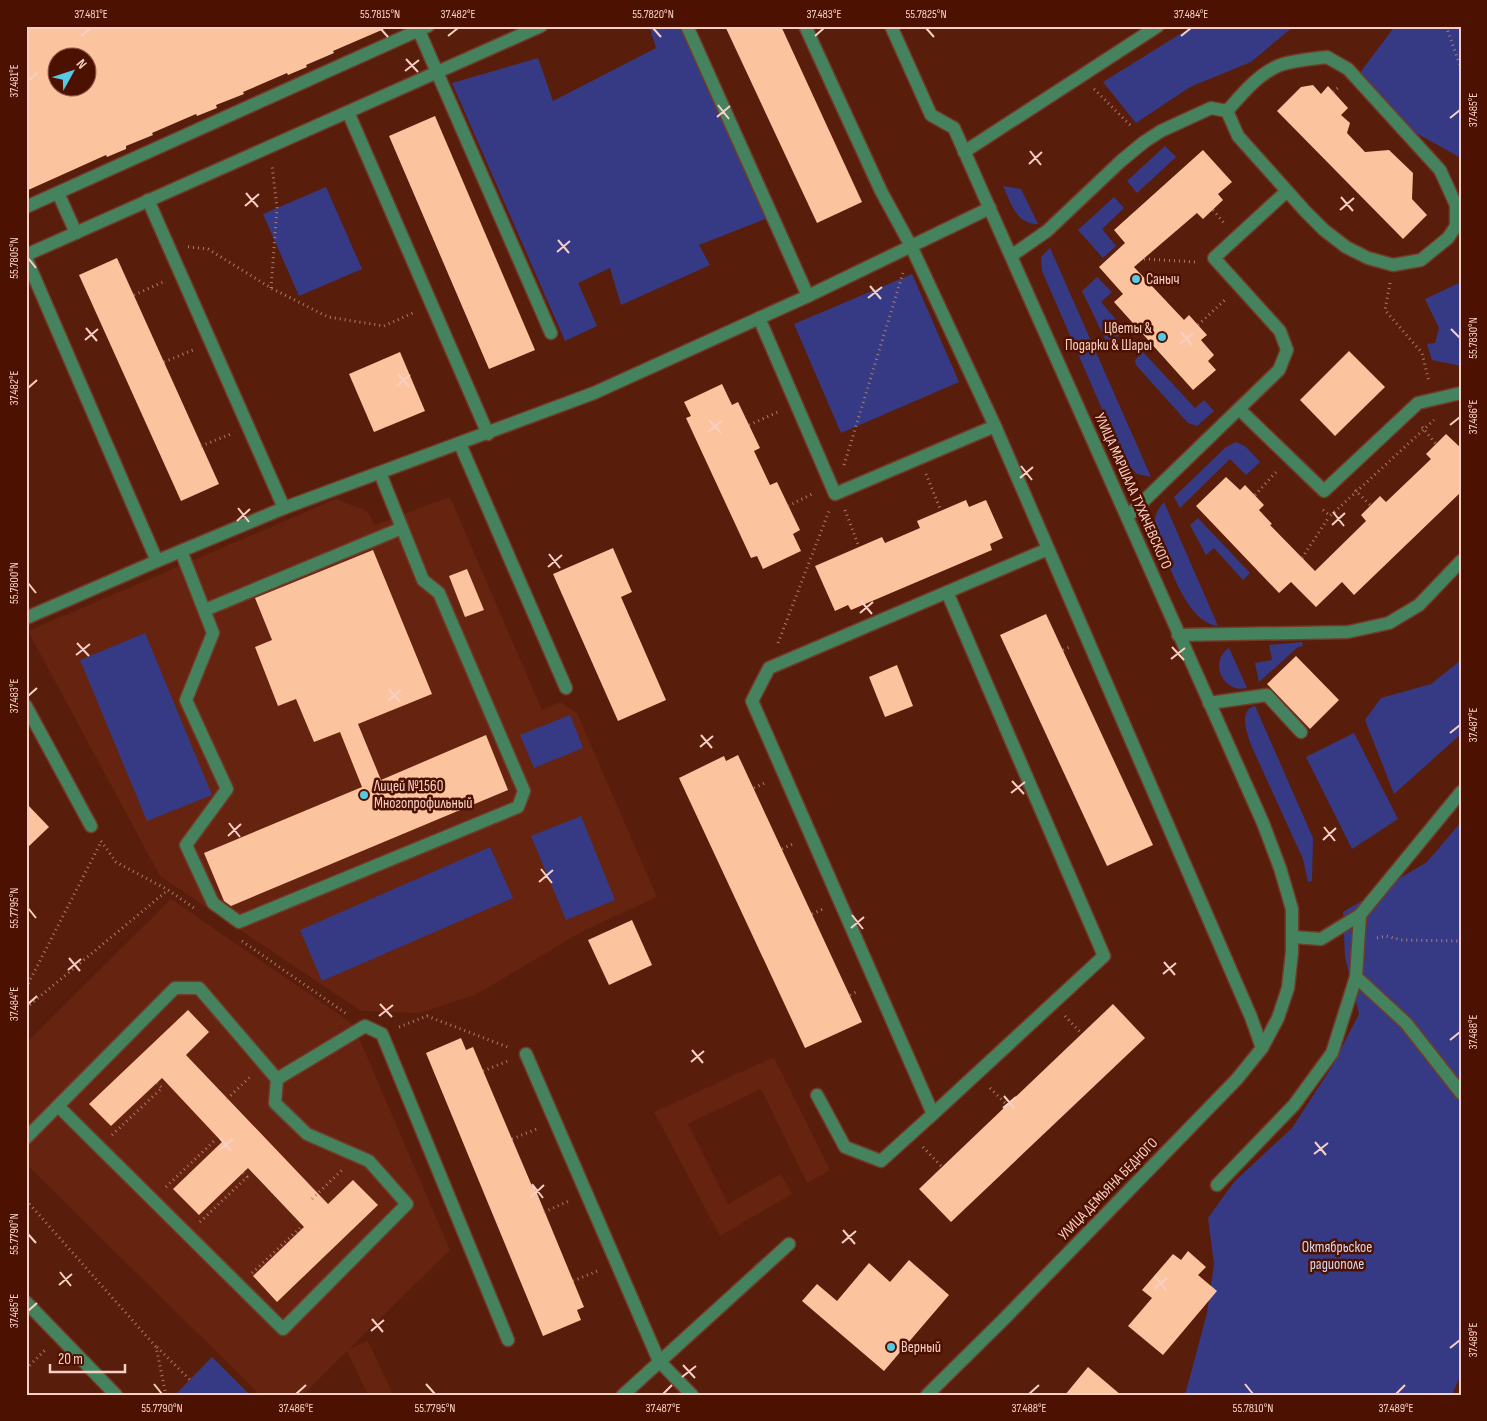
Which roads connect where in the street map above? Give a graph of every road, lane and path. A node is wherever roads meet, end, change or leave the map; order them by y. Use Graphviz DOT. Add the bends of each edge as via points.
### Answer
graph roads {
  1 [pos="541,26"];
  2 [pos="687,26"];
  3 [pos="805,26"];
  4 [pos="891,26"];
  5 [pos="1158,26"];
  6 [pos="1446,26"];
  7 [pos="423,28"];
  8 [pos="1461,68"];
  9 [pos="437,74"];
  10 [pos="1091,86"];
  11 [pos="1226,111"];
  12 [pos="348,112"];
  13 [pos="1144,142"];
  14 [pos="270,147"];
  15 [pos="964,152"];
  16 [pos="1287,191"];
  17 [pos="58,193"];
  18 [pos="148,200"];
  19 [pos="26,207"];
  20 [pos="990,208"];
  21 [pos="76,233"];
  22 [pos="168,244"];
  23 [pos="911,246"];
  24 [pos="1012,256"];
  25 [pos="26,257"];
  26 [pos="1214,258"];
  27 [pos="1144,259"];
  28 [pos="1393,265"];
  29 [pos="181,274"];
  30 [pos="1239,286"];
  31 [pos="271,288"];
  32 [pos="134,295"];
  33 [pos="808,296"];
  34 [pos="432,304"];
  35 [pos="759,318"];
  36 [pos="1198,325"];
  37 [pos="551,333"];
  38 [pos="211,342"];
  39 [pos="164,362"];
  40 [pos="1461,393"];
  41 [pos="1434,400"];
  42 [pos="796,404"];
  43 [pos="1239,409"];
  44 [pos="749,425"];
  45 [pos="248,426"];
  46 [pos="995,426"];
  47 [pos="488,434"];
  48 [pos="460,444"];
  49 [pos="202,446"];
  50 [pos="919,458"];
  51 [pos="1289,458"];
  52 [pos="380,473"];
  53 [pos="835,490"];
  54 [pos="1255,495"];
  55 [pos="788,506"];
  56 [pos="284,508"];
  57 [pos="941,510"];
  58 [pos="1330,516"];
  59 [pos="1127,517"];
  60 [pos="402,528"];
  61 [pos="859,547"];
  62 [pos="1048,549"];
  63 [pos="181,551"];
  64 [pos="1302,558"];
  65 [pos="157,561"];
  66 [pos="1461,561"];
  67 [pos="947,592"];
  68 [pos="205,610"];
  69 [pos="26,618"];
  70 [pos="1178,635"];
  71 [pos="769,668"];
  72 [pos="566,688"];
  73 [pos="1209,703"];
  74 [pos="26,706"];
  75 [pos="1301,732"];
  76 [pos="1461,792"];
  77 [pos="90,826"];
  78 [pos="101,841"];
  79 [pos="168,890"];
  80 [pos="1360,915"];
  81 [pos="1292,936"];
  82 [pos="1461,942"];
  83 [pos="1358,943"];
  84 [pos="1356,977"];
  85 [pos="26,988"];
  86 [pos="1288,988"];
  87 [pos="26,1008"];
  88 [pos="382,1034"];
  89 [pos="1262,1048"];
  90 [pos="526,1054"];
  91 [pos="264,1064"];
  92 [pos="483,1071"];
  93 [pos="977,1074"];
  94 [pos="277,1079"];
  95 [pos="157,1082"];
  96 [pos="1461,1093"];
  97 [pos="818,1095"];
  98 [pos="227,1098"];
  99 [pos="1006,1105"];
  100 [pos="58,1106"];
  101 [pos="933,1114"];
  102 [pos="555,1122"];
  103 [pos="911,1134"];
  104 [pos="26,1138"];
  105 [pos="512,1140"];
  106 [pos="214,1141"];
  107 [pos="99,1147"];
  108 [pos="357,1156"];
  109 [pos="942,1167"];
  110 [pos="243,1173"];
  111 [pos="1217,1185"];
  112 [pos="586,1194"];
  113 [pos="312,1199"];
  114 [pos="26,1200"];
  115 [pos="152,1200"];
  116 [pos="544,1212"];
  117 [pos="300,1228"];
  118 [pos="187,1234"];
  119 [pos="789,1244"];
  120 [pos="616,1263"];
  121 [pos="573,1281"];
  122 [pos="239,1286"];
  123 [pos="26,1302"];
  124 [pos="59,1336"];
  125 [pos="508,1340"];
  126 [pos="156,1347"];
  127 [pos="659,1361"];
  128 [pos="26,1369"];
  129 [pos="190,1380"];
  130 [pos="116,1395"];
  131 [pos="166,1395"];
  132 [pos="622,1395"];
  133 [pos="692,1395"];
  134 [pos="928,1395"];
  1 -- 9 [label="street"];
  2 -- 33 [label="street"];
  3 -- 23 [label="street" via="881,191"];
  4 -- 15 [label="street, УЛИЦА МАРШАЛА ТУХАЧЕВСКОГО" via="931,115 954,128"];
  5 -- 15 [label="street"];
  6 -- 8 [label="path"];
  7 -- 9 [label="street"];
  7 -- 17 [label="street"];
  9 -- 12 [label="street"];
  9 -- 37 [label="street"];
  10 -- 13 [label="path"];
  11 -- 13 [label="street" via="1211,108"];
  11 -- 16 [label="street" via="1238,136"];
  11 -- 28 [label="street" via="1255,81 1280,66 1327,57 1348,69 1440,170 1456,205 1456,226 1448,238 1421,260"];
  12 -- 14 [label="street"];
  12 -- 34 [label="street"];
  13 -- 24 [label="street" via="1047,231"];
  14 -- 18 [label="street"];
  14 -- 31 [label="path" via="277,208"];
  15 -- 20 [label="street, УЛИЦА МАРШАЛА ТУХАЧЕВСКОГО"];
  16 -- 26 [label="street"];
  16 -- 28 [label="street" via="1324,230 1346,247"];
  17 -- 19 [label="street"];
  17 -- 21 [label="street"];
  18 -- 21 [label="street"];
  18 -- 22 [label="street"];
  20 -- 23 [label="street"];
  20 -- 24 [label="street, УЛИЦА МАРШАЛА ТУХАЧЕВСКОГО"];
  21 -- 25 [label="street"];
  22 -- 29 [label="street"];
  22 -- 31 [label="path" via="208,249"];
  23 -- 33 [label="street"];
  23 -- 46 [label="street"];
  23 -- 53 [label="path"];
  24 -- 59 [label="street, УЛИЦА МАРШАЛА ТУХАЧЕВСКОГО"];
  25 -- 65 [label="street"];
  26 -- 27 [label="path" via="1199,262"];
  26 -- 30 [label="street"];
  28 -- 41 [label="path" via="1385,310 1422,353"];
  29 -- 32 [label="path"];
  29 -- 38 [label="street"];
  30 -- 36 [label="path"];
  30 -- 43 [label="street" via="1280,331 1287,350 1279,370"];
  31 -- 34 [label="path" via="328,317 384,326"];
  33 -- 35 [label="street"];
  34 -- 47 [label="street"];
  35 -- 42 [label="street"];
  35 -- 47 [label="street" via="594,393"];
  38 -- 39 [label="path"];
  38 -- 45 [label="street"];
  40 -- 41 [label="street"];
  41 -- 51 [label="street" via="1418,404 1324,491"];
  42 -- 44 [label="path"];
  42 -- 53 [label="street"];
  43 -- 51 [label="street"];
  43 -- 59 [label="street"];
  45 -- 49 [label="path"];
  45 -- 56 [label="street"];
  46 -- 50 [label="street"];
  46 -- 62 [label="street"];
  47 -- 48 [label="street"];
  48 -- 52 [label="street"];
  48 -- 72 [label="street"];
  50 -- 53 [label="street"];
  50 -- 57 [label="path"];
  51 -- 54 [label="path"];
  52 -- 56 [label="street"];
  52 -- 60 [label="street"];
  53 -- 55 [label="path"];
  53 -- 61 [label="path"];
  53 -- 71 [label="path"];
  56 -- 63 [label="street"];
  58 -- 64 [label="path"];
  59 -- 70 [label="street, УЛИЦА МАРШАЛА ТУХАЧЕВСКОГО"];
  60 -- 68 [label="street"];
  60 -- 68 [label="street" via="423,580 439,593 524,791 518,807 240,922 213,903 186,845 227,788 186,700 213,633"];
  62 -- 67 [label="street"];
  62 -- 89 [label="street" via="1248,1008"];
  63 -- 65 [label="street"];
  63 -- 68 [label="street"];
  65 -- 69 [label="street"];
  66 -- 70 [label="street" via="1419,605 1389,623 1348,632"];
  67 -- 71 [label="street"];
  67 -- 93 [label="street" via="1104,956"];
  70 -- 73 [label="street, УЛИЦА МАРШАЛА ТУХАЧЕВСКОГО"];
  71 -- 101 [label="street" via="752,701"];
  73 -- 75 [label="street" via="1267,695"];
  73 -- 81 [label="street, УЛИЦА МАРШАЛА ТУХАЧЕВСКОГО" via="1280,868 1292,908"];
  74 -- 77 [label="street"];
  76 -- 80 [label="street"];
  78 -- 85 [label="path"];
  79 -- 87 [label="path"];
  80 -- 81 [label="street" via="1321,940"];
  80 -- 83 [label="street"];
  81 -- 86 [label="street, УЛИЦА МАРШАЛА ТУХАЧЕВСКОГО"];
  82 -- 83 [label="path" via="1402,940 1386,936"];
  83 -- 84 [label="street"];
  84 -- 96 [label="street" via="1406,1023"];
  84 -- 111 [label="street" via="1332,1053 1294,1106"];
  86 -- 89 [label="street, УЛИЦА ДЕМЬЯНА БЕДНОГО" via="1278,1018"];
  88 -- 90 [label="path" via="427,1016"];
  88 -- 94 [label="street" via="365,1026"];
  88 -- 125 [label="street"];
  89 -- 134 [label="street, УЛИЦА ДЕМЬЯНА БЕДНОГО" via="1237,1079"];
  90 -- 92 [label="path"];
  90 -- 102 [label="street"];
  91 -- 94 [label="street"];
  91 -- 98 [label="path"];
  91 -- 100 [label="street" via="199,988 175,988"];
  93 -- 99 [label="path"];
  93 -- 101 [label="street"];
  94 -- 108 [label="street" via="275,1103 307,1134"];
  95 -- 107 [label="path" via="162,1088"];
  97 -- 103 [label="street" via="845,1147 881,1161"];
  100 -- 104 [label="street"];
  100 -- 107 [label="street"];
  101 -- 103 [label="street"];
  102 -- 105 [label="path"];
  102 -- 112 [label="street"];
  103 -- 109 [label="path"];
  106 -- 115 [label="path"];
  107 -- 115 [label="street"];
  108 -- 113 [label="path"];
  108 -- 122 [label="street" via="369,1161 407,1204 283,1329"];
  110 -- 118 [label="path" via="247,1177"];
  112 -- 116 [label="path"];
  112 -- 120 [label="street"];
  114 -- 126 [label="path"];
  115 -- 118 [label="street"];
  117 -- 122 [label="path"];
  118 -- 122 [label="street"];
  119 -- 127 [label="street"];
  120 -- 121 [label="path"];
  120 -- 127 [label="street"];
  123 -- 124 [label="street"];
  124 -- 128 [label="path"];
  124 -- 130 [label="street"];
  126 -- 129 [label="path"];
  126 -- 131 [label="path"];
  127 -- 132 [label="street"];
  127 -- 133 [label="street"];
}
